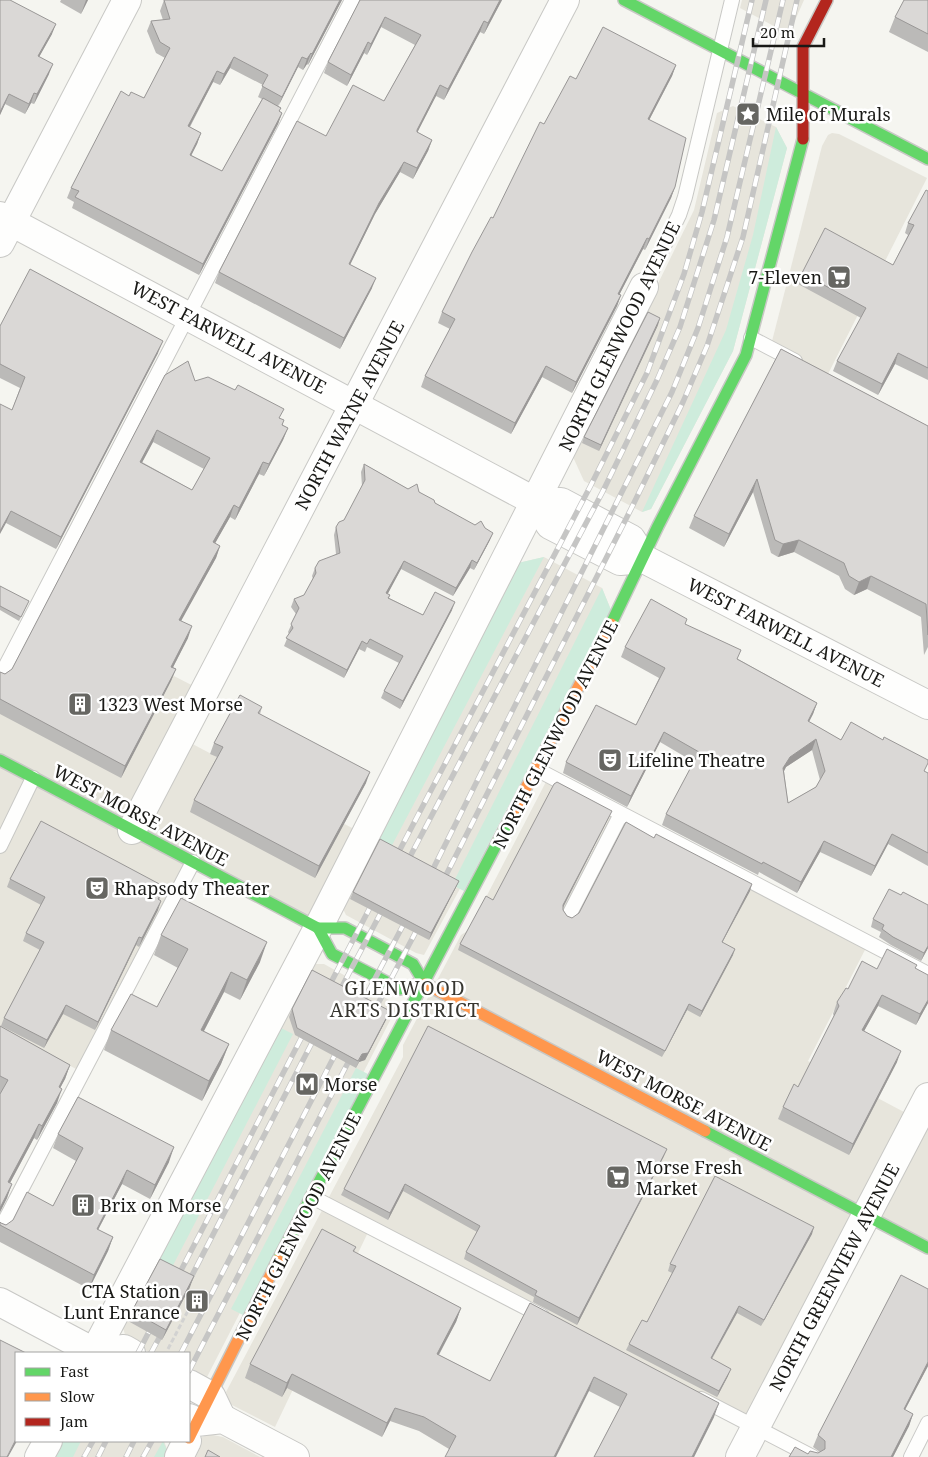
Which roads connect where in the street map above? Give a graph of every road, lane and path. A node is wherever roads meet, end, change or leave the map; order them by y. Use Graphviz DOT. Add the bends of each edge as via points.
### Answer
graph roads {
  1 [pos="127,0"];
  2 [pos="352,0"];
  3 [pos="566,0"];
  4 [pos="624,0"];
  5 [pos="732,0"];
  6 [pos="827,0"];
  7 [pos="720,51"];
  8 [pos="803,94"];
  9 [pos="928,159"];
  10 [pos="4,227"];
  11 [pos="644,287"];
  12 [pos="189,315"];
  13 [pos="751,338"];
  14 [pos="809,369"];
  15 [pos="355,404"];
  16 [pos="536,502"];
  17 [pos="644,559"];
  18 [pos="0,677"];
  19 [pos="928,706"];
  20 [pos="0,760"];
  21 [pos="538,770"];
  22 [pos="33,778"];
  23 [pos="621,814"];
  24 [pos="132,830"];
  25 [pos="0,846"];
  26 [pos="193,862"];
  27 [pos="569,914"];
  28 [pos="318,928"];
  29 [pos="928,974"];
  30 [pos="423,983"];
  31 [pos="928,1098"];
  32 [pos="312,1197"];
  33 [pos="866,1216"];
  34 [pos="0,1230"];
  35 [pos="928,1248"];
  36 [pos="0,1302"];
  37 [pos="192,1303"];
  38 [pos="557,1324"];
  39 [pos="168,1349"];
  40 [pos="93,1352"];
  41 [pos="96,1352"];
  42 [pos="105,1352"];
  43 [pos="129,1352"];
  44 [pos="688,1392"];
  45 [pos="198,1417"];
  46 [pos="928,1423"];
  47 [pos="756,1427"];
  48 [pos="190,1434"];
  49 [pos="47,1442"];
  50 [pos="186,1442"];
  51 [pos="39,1457"];
  52 [pos="179,1457"];
  53 [pos="295,1457"];
  54 [pos="740,1457"];
  55 [pos="813,1457"];
  56 [pos="911,1457"];
  1 -- 10 [label="street"];
  2 -- 12 [label="lane"];
  3 -- 15 [label="street, NORTH WAYNE AVENUE"];
  4 -- 7 [label="street"];
  5 -- 7 [label="lane, NORTH GLENWOOD AVENUE"];
  6 -- 8 [label="street, NORTH GLENWOOD AVENUE" via="803,47"];
  7 -- 8 [label="street"];
  7 -- 11 [label="lane, NORTH GLENWOOD AVENUE" via="682,206"];
  8 -- 9 [label="street"];
  8 -- 13 [label="street, NORTH GLENWOOD AVENUE" via="804,138"];
  10 -- 12 [label="street, WEST FARWELL AVENUE"];
  11 -- 16 [label="street, NORTH GLENWOOD AVENUE"];
  12 -- 15 [label="street, WEST FARWELL AVENUE"];
  12 -- 18 [label="lane"];
  13 -- 14 [label="lane"];
  13 -- 17 [label="street, NORTH GLENWOOD AVENUE" via="746,355"];
  15 -- 16 [label="street, WEST FARWELL AVENUE"];
  15 -- 24 [label="street, NORTH WAYNE AVENUE"];
  16 -- 17 [label="street, WEST FARWELL AVENUE" via="561,502 605,525 631,539"];
  16 -- 28 [label="street, NORTH GLENWOOD AVENUE"];
  17 -- 19 [label="street, WEST FARWELL AVENUE"];
  17 -- 21 [label="street, NORTH GLENWOOD AVENUE"];
  20 -- 22 [label="street, WEST MORSE AVENUE"];
  21 -- 23 [label="lane"];
  21 -- 30 [label="street, NORTH GLENWOOD AVENUE"];
  22 -- 24 [label="street, WEST MORSE AVENUE"];
  22 -- 25 [label="lane"];
  23 -- 27 [label="lane"];
  23 -- 29 [label="lane"];
  24 -- 26 [label="street, WEST MORSE AVENUE"];
  26 -- 28 [label="street, WEST MORSE AVENUE"];
  26 -- 34 [label="lane" via="75,1074"];
  28 -- 30 [label="street, WEST MORSE AVENUE" via="345,928 413,964"];
  28 -- 30 [label="street" via="332,954 400,989"];
  28 -- 41 [label="street, NORTH GLENWOOD AVENUE"];
  30 -- 32 [label="street, NORTH GLENWOOD AVENUE"];
  30 -- 33 [label="street, WEST MORSE AVENUE"];
  31 -- 33 [label="street, NORTH GREENVIEW AVENUE"];
  32 -- 38 [label="lane"];
  32 -- 45 [label="street, NORTH GLENWOOD AVENUE"];
  33 -- 35 [label="street, WEST MORSE AVENUE"];
  33 -- 47 [label="street, NORTH GREENVIEW AVENUE"];
  36 -- 40 [label="street"];
  37 -- 39 [label="path"];
  42 -- 43 [label="street"];
  44 -- 47 [label="lane"];
  45 -- 48 [label="street, NORTH GLENWOOD AVENUE"];
  45 -- 53 [label="street"];
  46 -- 56 [label="lane"];
  47 -- 54 [label="street, NORTH GREENVIEW AVENUE"];
  47 -- 55 [label="lane"];
  49 -- 51 [label="street"];
  50 -- 52 [label="street, NORTH GLENWOOD AVENUE"];
}
